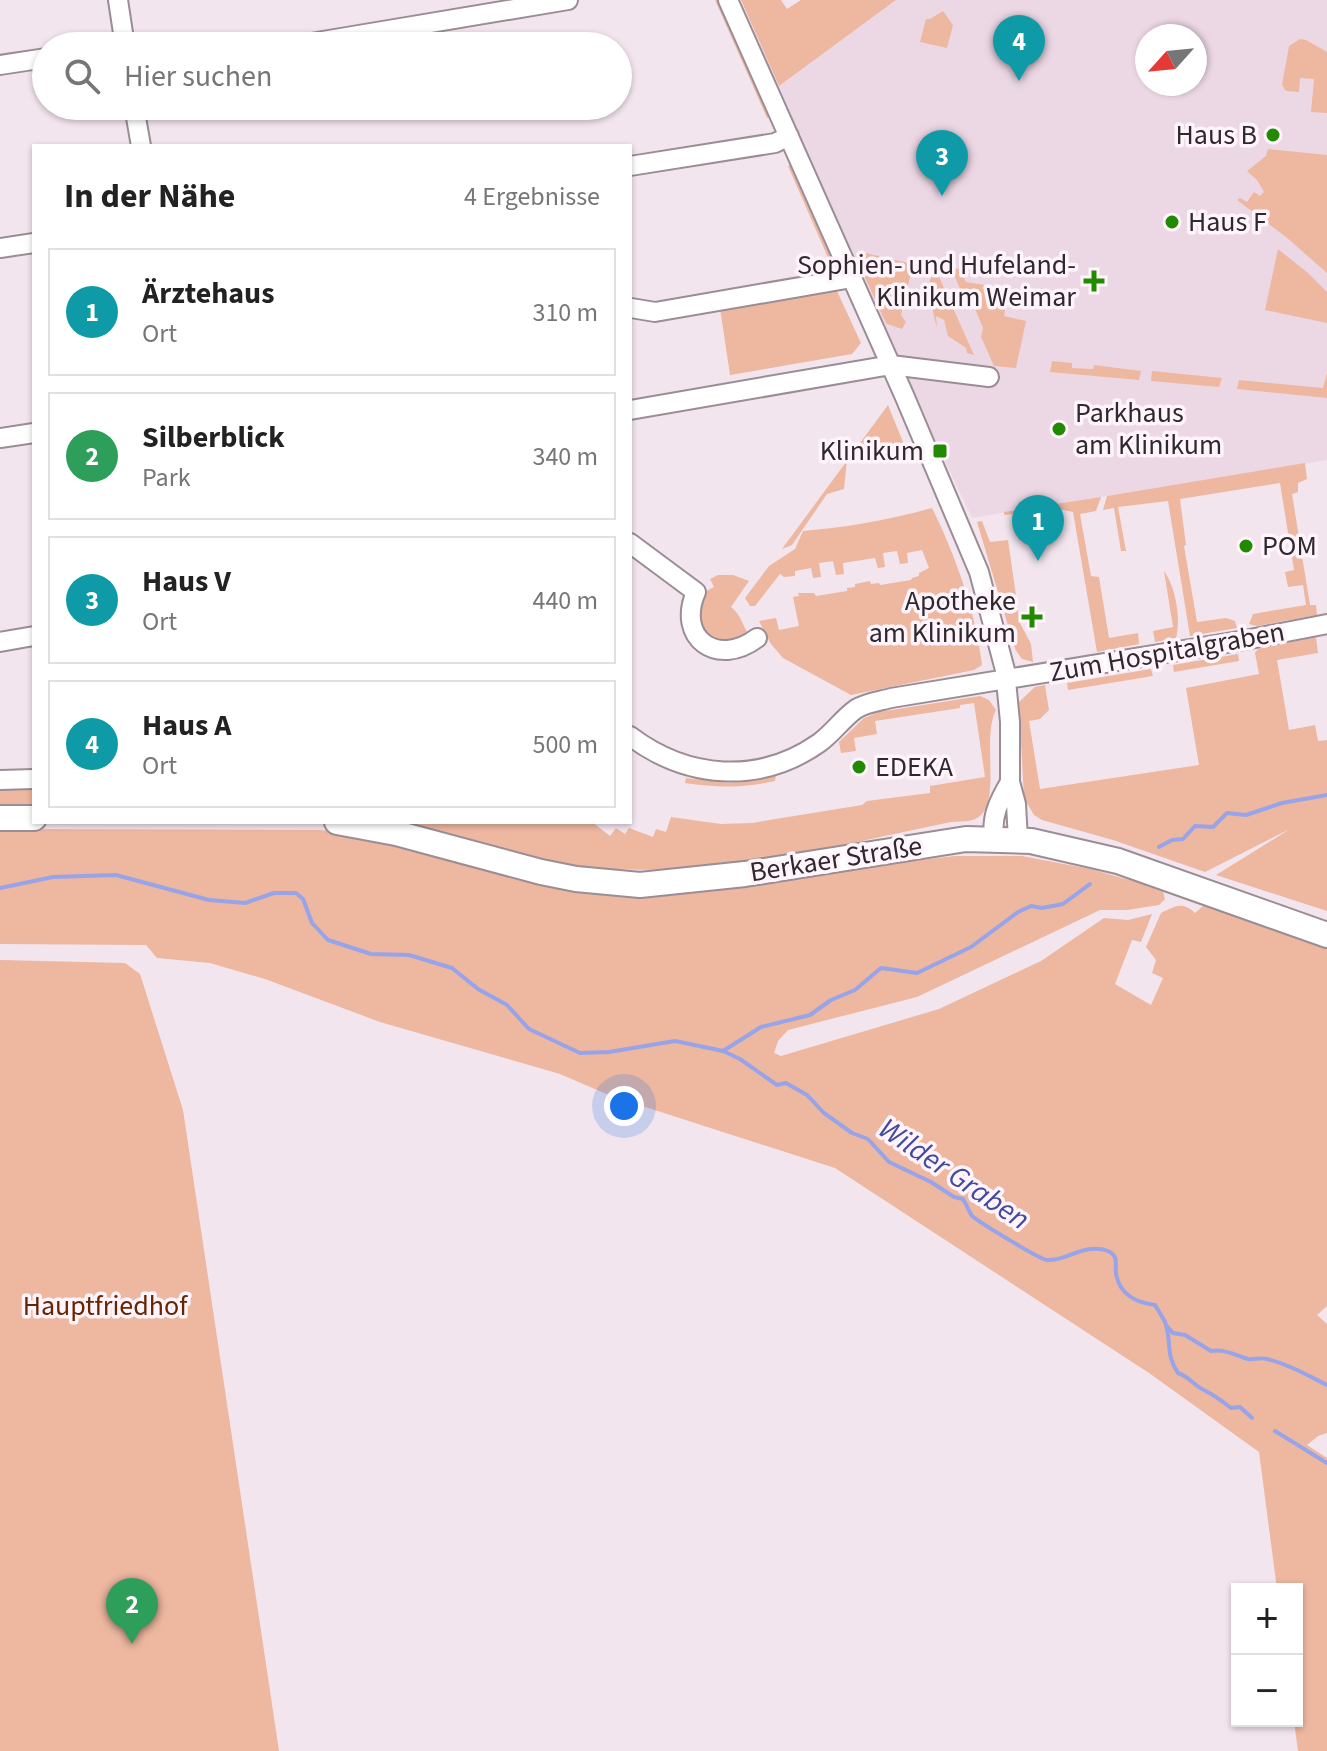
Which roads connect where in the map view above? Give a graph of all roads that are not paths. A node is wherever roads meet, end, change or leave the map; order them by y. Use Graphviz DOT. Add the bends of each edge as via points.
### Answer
graph roads {
  1 [pos="118,0"];
  2 [pos="568,0"];
  3 [pos="728,0"];
  4 [pos="473,8"];
  5 [pos="120,32"];
  6 [pos="362,32"];
  7 [pos="32,60"];
  8 [pos="0,65"];
  9 [pos="136,120"];
  10 [pos="789,136"];
  11 [pos="141,144"];
  12 [pos="632,166"];
  13 [pos="32,243"];
  14 [pos="0,248"];
  15 [pos="852,278"];
  16 [pos="632,308"];
  17 [pos="891,365"];
  18 [pos="989,377"];
  19 [pos="632,410"];
  20 [pos="32,433"];
  21 [pos="0,438"];
  22 [pos="632,544"];
  23 [pos="1327,624"];
  24 [pos="32,636"];
  25 [pos="757,638"];
  26 [pos="0,642"];
  27 [pos="1007,680"];
  28 [pos="632,737"];
  29 [pos="32,779"];
  30 [pos="0,780"];
  31 [pos="0,818"];
  32 [pos="32,818"];
  33 [pos="348,824"];
  34 [pos="1006,839"];
  35 [pos="1327,935"];
  1 -- 5 [label="street"];
  2 -- 4 [label="street"];
  3 -- 10 [label="street"];
  4 -- 6 [label="street"];
  7 -- 8 [label="street"];
  9 -- 11 [label="street"];
  10 -- 12 [label="street" via="775,143"];
  10 -- 15 [label="street"];
  13 -- 14 [label="street"];
  15 -- 16 [label="street" via="655,312"];
  15 -- 17 [label="street"];
  17 -- 18 [label="street"];
  17 -- 19 [label="street"];
  17 -- 27 [label="street" via="968,540"];
  20 -- 21 [label="street"];
  22 -- 25 [label="street" via="696,592 690,614 702,643 730,651"];
  23 -- 27 [label="street, Zum Hospitalgraben"];
  24 -- 26 [label="street"];
  27 -- 28 [label="street, Zum Hospitalgraben" via="869,704 804,752 747,770 684,766"];
  27 -- 34 [label="street" via="1010,782 1017,812"];
  29 -- 30 [label="street"];
  31 -- 32 [label="main road"];
  33 -- 34 [label="main road, Berkaer Straße" via="565,877 640,885 893,849"];
  34 -- 35 [label="main road, Berkaer Straße" via="1051,844 1128,865"];
}
